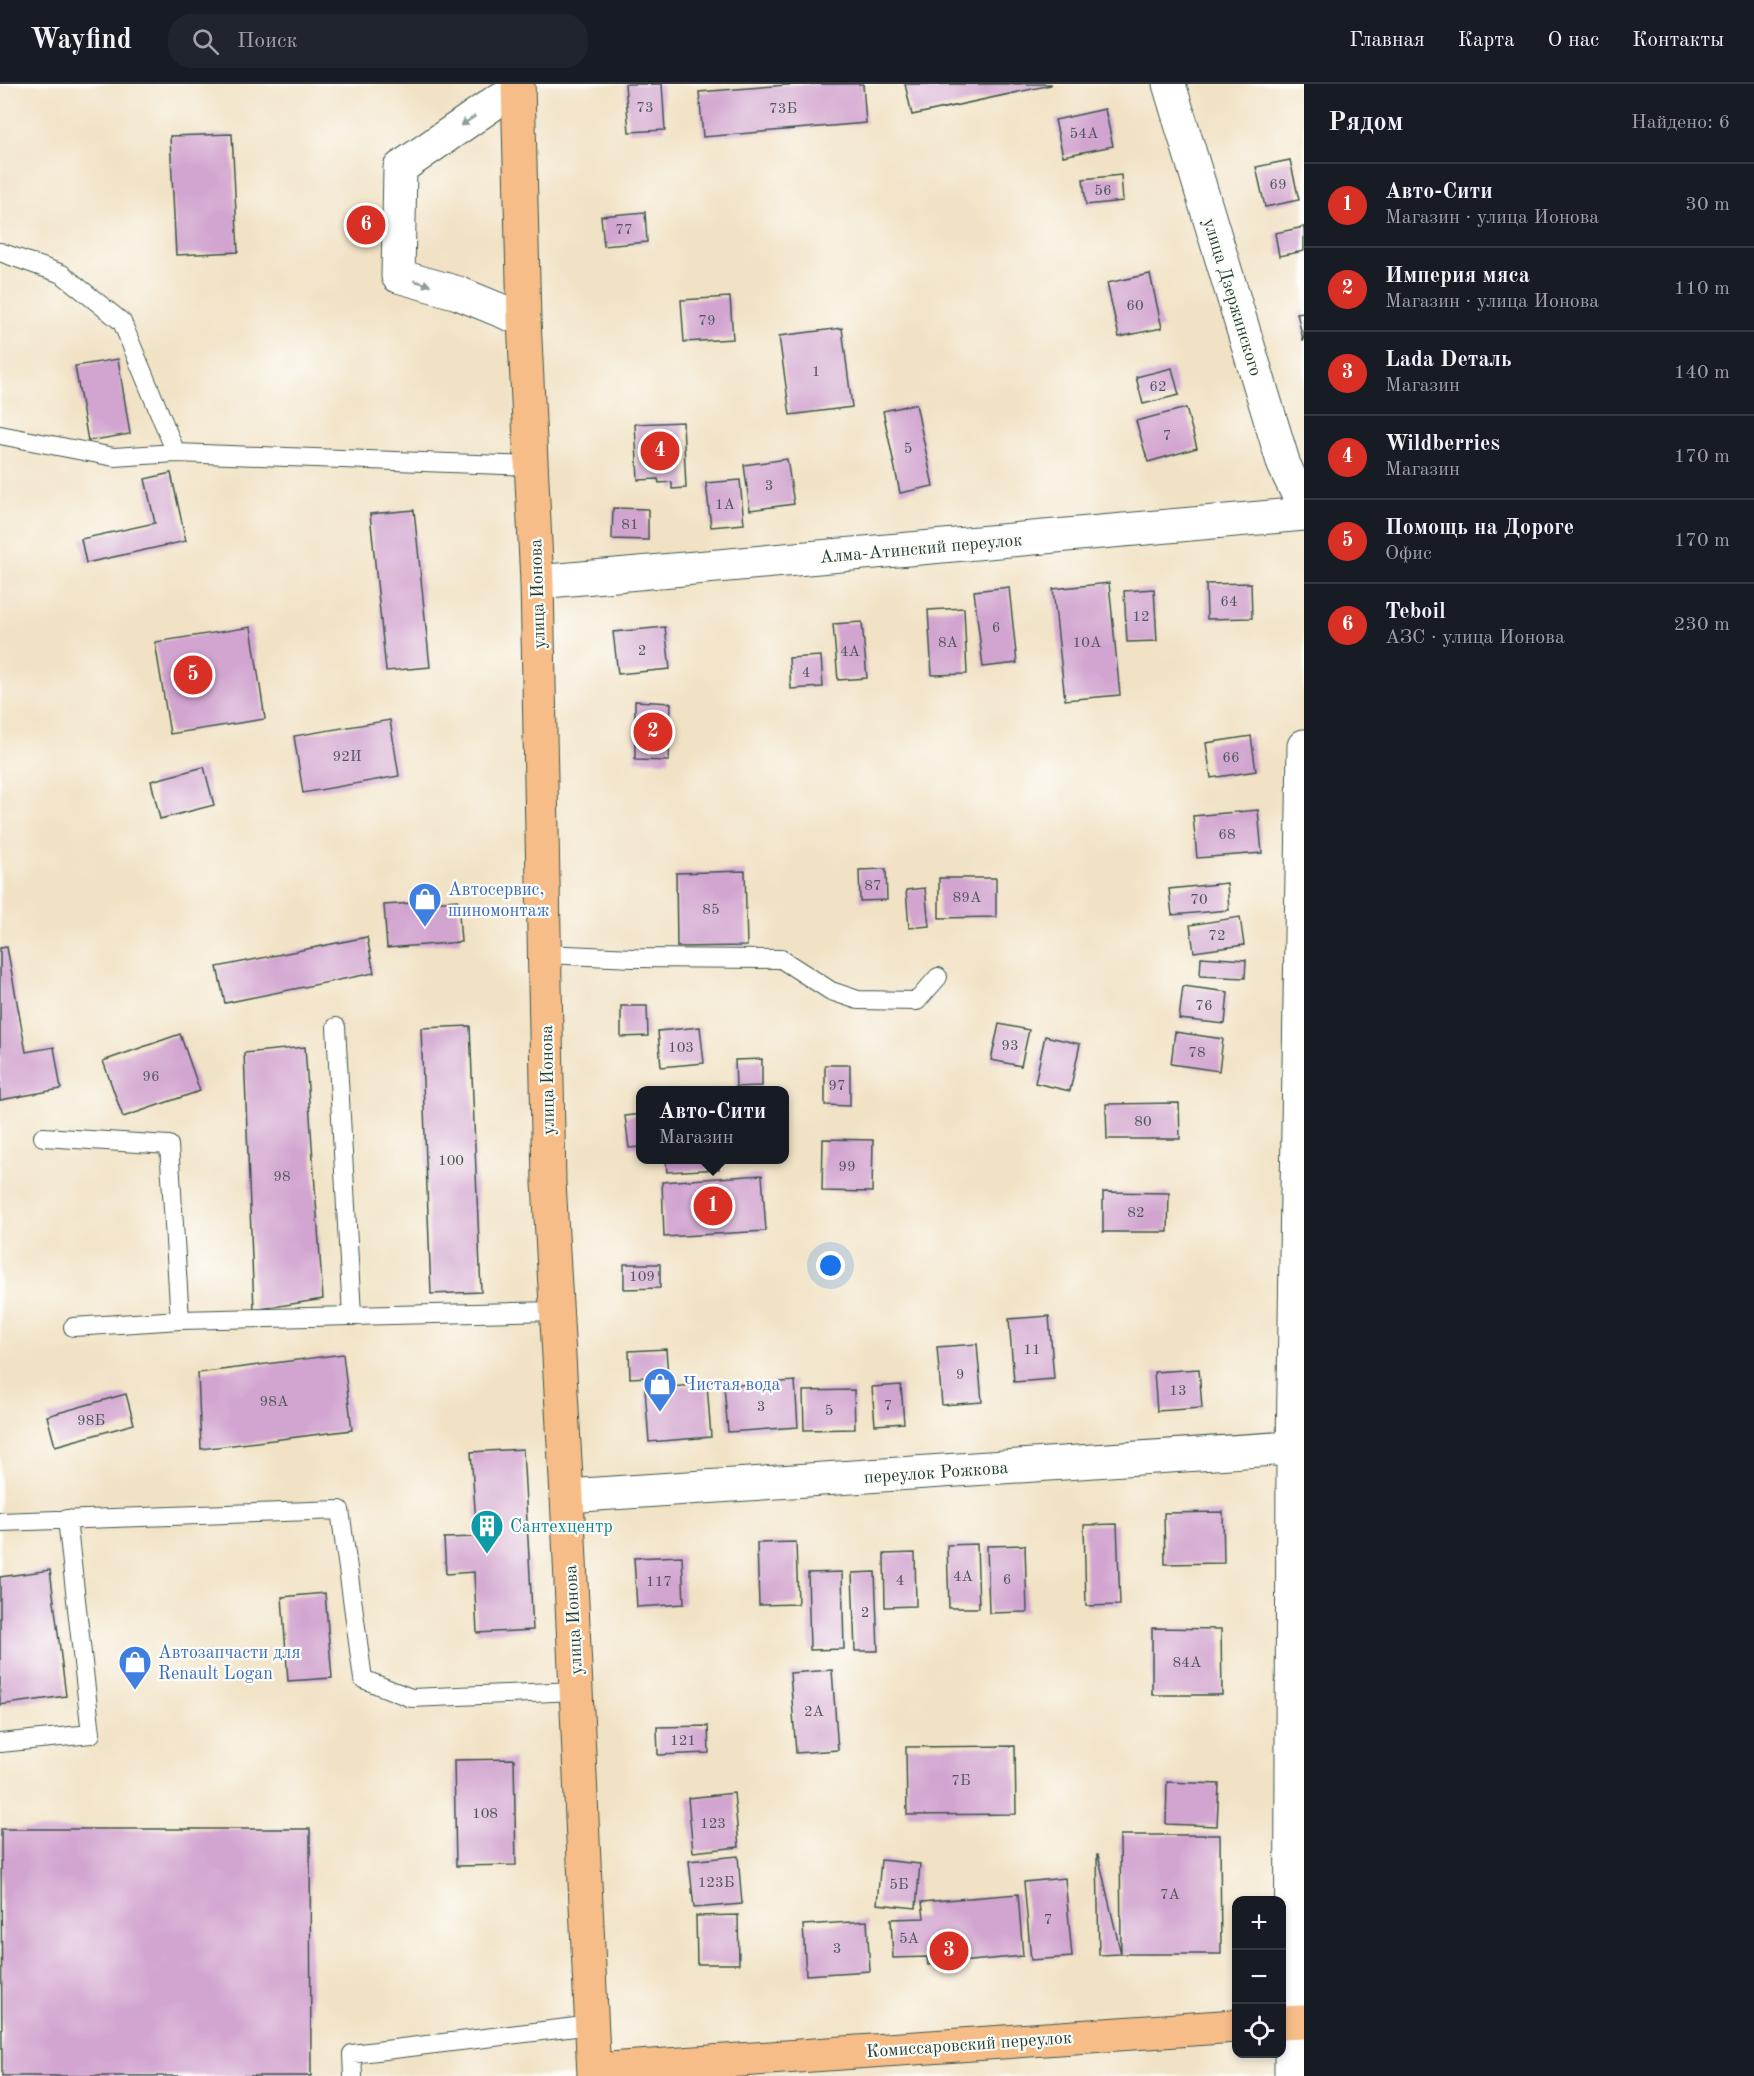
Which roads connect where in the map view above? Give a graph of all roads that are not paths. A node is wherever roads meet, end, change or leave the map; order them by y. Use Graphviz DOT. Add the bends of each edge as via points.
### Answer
graph roads {
  1 [pos="1174,85"];
  2 [pos="518,87"];
  3 [pos="0,252"];
  4 [pos="524,320"];
  5 [pos="0,435"];
  6 [pos="176,453"];
  7 [pos="532,466"];
  8 [pos="1304,507"];
  9 [pos="1304,514"];
  10 [pos="537,582"];
  11 [pos="1304,746"];
  12 [pos="545,954"];
  13 [pos="938,977"];
  14 [pos="336,1027"];
  15 [pos="43,1137"];
  16 [pos="557,1311"];
  17 [pos="352,1315"];
  18 [pos="180,1320"];
  19 [pos="73,1327"];
  20 [pos="1299,1448"];
  21 [pos="567,1497"];
  22 [pos="67,1519"];
  23 [pos="0,1522"];
  24 [pos="576,1691"];
  25 [pos="0,1743"];
  26 [pos="1292,2022"];
  27 [pos="592,2025"];
  28 [pos="1232,2026"];
  29 [pos="594,2073"];
  30 [pos="353,2076"];
  31 [pos="1291,2076"];
  1 -- 8 [label="street, улица Дзержинского" via="1284,465"];
  2 -- 4 [label="main road, улица Ионова"];
  2 -- 4 [label="street, one-way" via="399,168 398,276 458,293"];
  3 -- 6 [label="lane" via="62,274 122,322"];
  4 -- 7 [label="main road, улица Ионова"];
  5 -- 6 [label="lane" via="114,457"];
  6 -- 7 [label="lane"];
  7 -- 10 [label="main road, улица Ионова"];
  9 -- 10 [label="street, Алма-Атинский переулок"];
  10 -- 12 [label="main road, улица Ионова"];
  11 -- 20 [label="street"];
  12 -- 13 [label="lane" via="781,959 831,991 858,1000 917,1001"];
  12 -- 16 [label="main road, улица Ионова" via="549,1182"];
  14 -- 17 [label="lane"];
  15 -- 18 [label="lane" via="169,1145"];
  16 -- 17 [label="lane"];
  16 -- 21 [label="main road, улица Ионова"];
  17 -- 18 [label="lane"];
  18 -- 19 [label="lane"];
  20 -- 21 [label="street, переулок Рожкова"];
  20 -- 26 [label="street"];
  21 -- 24 [label="main road, улица Ионова"];
  22 -- 23 [label="lane"];
  22 -- 24 [label="lane" via="340,1510 363,1679 411,1698"];
  22 -- 25 [label="lane" via="91,1734"];
  24 -- 27 [label="main road, улица Ионова"];
  26 -- 31 [label="street"];
  27 -- 29 [label="main road, улица Ионова"];
  27 -- 30 [label="lane" via="352,2054"];
  28 -- 29 [label="main road, Комиссаровский переулок"];
}
